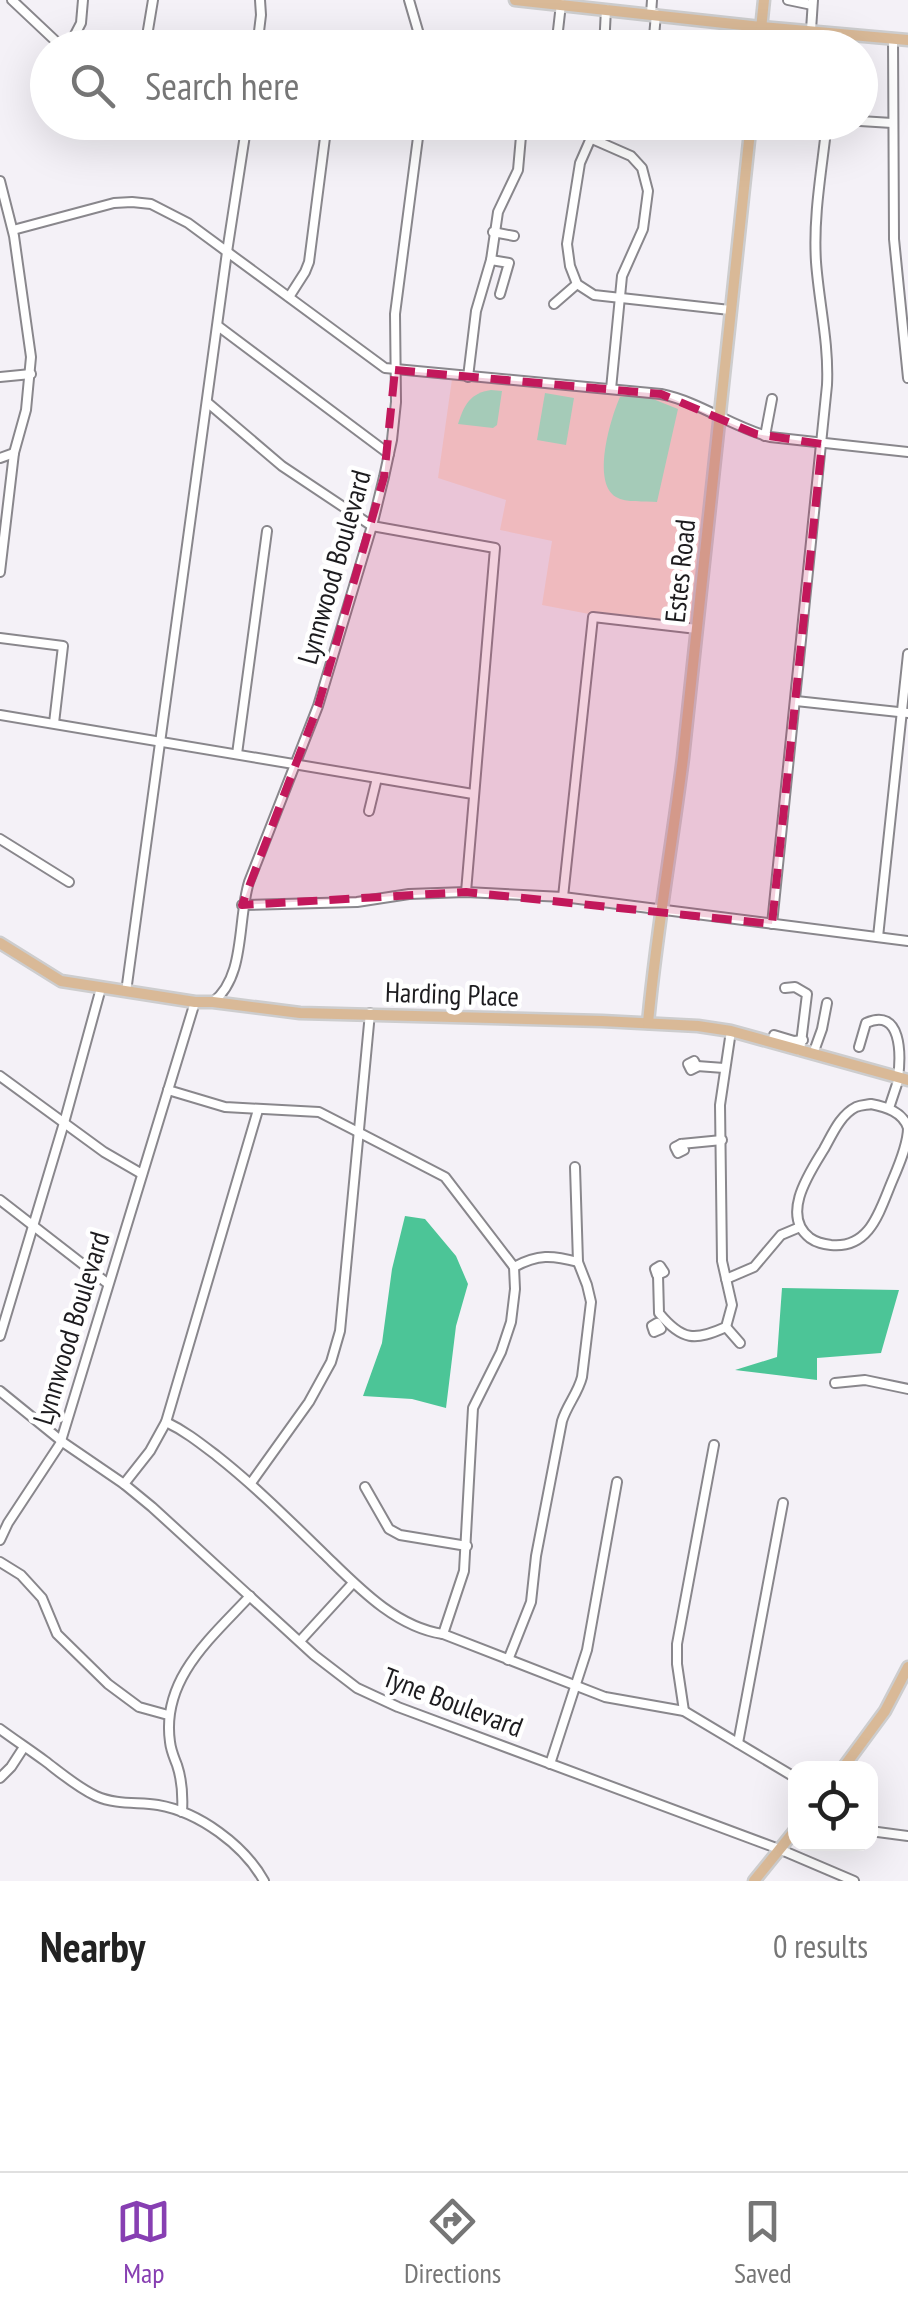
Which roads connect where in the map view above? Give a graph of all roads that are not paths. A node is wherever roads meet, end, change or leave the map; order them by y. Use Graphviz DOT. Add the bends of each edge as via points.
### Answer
graph roads {
  1 [pos="12,0"];
  2 [pos="83,0"];
  3 [pos="152,0"];
  4 [pos="260,0"];
  5 [pos="409,0"];
  6 [pos="515,0"];
  7 [pos="652,0"];
  8 [pos="764,0"];
  9 [pos="788,0"];
  10 [pos="529,1"];
  11 [pos="812,2"];
  12 [pos="560,4"];
  13 [pos="606,9"];
  14 [pos="654,14"];
  15 [pos="761,27"];
  16 [pos="45,30"];
  17 [pos="77,30"];
  18 [pos="148,30"];
  19 [pos="259,30"];
  20 [pos="418,30"];
  21 [pos="558,30"];
  22 [pos="605,30"];
  23 [pos="654,30"];
  24 [pos="761,30"];
  25 [pos="811,30"];
  26 [pos="878,37"];
  27 [pos="892,38"];
  28 [pos="908,40"];
  29 [pos="878,122"];
  30 [pos="892,123"];
  31 [pos="244,140"];
  32 [pos="325,140"];
  33 [pos="418,140"];
  34 [pos="521,140"];
  35 [pos="589,140"];
  36 [pos="594,140"];
  37 [pos="748,140"];
  38 [pos="825,140"];
  39 [pos="0,181"];
  40 [pos="13,230"];
  41 [pos="493,232"];
  42 [pos="514,236"];
  43 [pos="227,252"];
  44 [pos="491,260"];
  45 [pos="577,284"];
  46 [pos="500,294"];
  47 [pos="288,297"];
  48 [pos="620,299"];
  49 [pos="554,304"];
  50 [pos="730,310"];
  51 [pos="218,326"];
  52 [pos="395,370"];
  53 [pos="31,374"];
  54 [pos="0,377"];
  55 [pos="468,377"];
  56 [pos="908,378"];
  57 [pos="612,390"];
  58 [pos="772,399"];
  59 [pos="208,403"];
  60 [pos="719,415"];
  61 [pos="766,436"];
  62 [pos="822,444"];
  63 [pos="908,452"];
  64 [pos="14,453"];
  65 [pos="389,454"];
  66 [pos="0,458"];
  67 [pos="372,526"];
  68 [pos="268,531"];
  69 [pos="0,572"];
  70 [pos="697,630"];
  71 [pos="0,638"];
  72 [pos="908,654"];
  73 [pos="796,702"];
  74 [pos="905,713"];
  75 [pos="0,715"];
  76 [pos="54,723"];
  77 [pos="159,742"];
  78 [pos="236,754"];
  79 [pos="295,763"];
  80 [pos="377,778"];
  81 [pos="474,794"];
  82 [pos="369,810"];
  83 [pos="0,839"];
  84 [pos="69,882"];
  85 [pos="466,892"];
  86 [pos="563,897"];
  87 [pos="242,905"];
  88 [pos="663,910"];
  89 [pos="772,924"];
  90 [pos="878,938"];
  91 [pos="908,941"];
  92 [pos="0,943"];
  93 [pos="102,988"];
  94 [pos="784,988"];
  95 [pos="126,992"];
  96 [pos="194,1002"];
  97 [pos="213,1002"];
  98 [pos="827,1003"];
  99 [pos="370,1013"];
  100 [pos="648,1022"];
  101 [pos="731,1032"];
  102 [pos="801,1045"];
  103 [pos="860,1047"];
  104 [pos="813,1054"];
  105 [pos="697,1066"];
  106 [pos="724,1068"];
  107 [pos="0,1076"];
  108 [pos="902,1078"];
  109 [pos="168,1090"];
  110 [pos="889,1108"];
  111 [pos="258,1110"];
  112 [pos="64,1123"];
  113 [pos="908,1128"];
  114 [pos="358,1132"];
  115 [pos="722,1140"];
  116 [pos="681,1144"];
  117 [pos="575,1167"];
  118 [pos="142,1174"];
  119 [pos="0,1200"];
  120 [pos="34,1226"];
  121 [pos="800,1227"];
  122 [pos="578,1262"];
  123 [pos="514,1267"];
  124 [pos="658,1275"];
  125 [pos="726,1279"];
  126 [pos="108,1284"];
  127 [pos="726,1326"];
  128 [pos="0,1336"];
  129 [pos="740,1343"];
  130 [pos="834,1383"];
  131 [pos="908,1389"];
  132 [pos="0,1392"];
  133 [pos="166,1422"];
  134 [pos="60,1438"];
  135 [pos="714,1444"];
  136 [pos="251,1482"];
  137 [pos="617,1482"];
  138 [pos="124,1484"];
  139 [pos="366,1487"];
  140 [pos="783,1503"];
  141 [pos="0,1540"];
  142 [pos="467,1546"];
  143 [pos="0,1562"];
  144 [pos="353,1582"];
  145 [pos="250,1596"];
  146 [pos="443,1634"];
  147 [pos="300,1641"];
  148 [pos="508,1660"];
  149 [pos="908,1667"];
  150 [pos="574,1686"];
  151 [pos="684,1711"];
  152 [pos="168,1715"];
  153 [pos="0,1729"];
  154 [pos="738,1743"];
  155 [pos="24,1747"];
  156 [pos="848,1761"];
  157 [pos="550,1764"];
  158 [pos="788,1773"];
  159 [pos="0,1778"];
  160 [pos="182,1812"];
  161 [pos="878,1832"];
  162 [pos="908,1836"];
  163 [pos="788,1838"];
  164 [pos="779,1849"];
  165 [pos="264,1881"];
  166 [pos="754,1881"];
  167 [pos="854,1881"];
  1 -- 16 [label="street"];
  2 -- 17 [label="street"];
  3 -- 18 [label="street"];
  4 -- 19 [label="street"];
  5 -- 20 [label="street"];
  6 -- 10 [label="main road"];
  7 -- 14 [label="street"];
  8 -- 15 [label="main road"];
  9 -- 11 [label="street"];
  10 -- 12 [label="main road"];
  11 -- 25 [label="street"];
  12 -- 13 [label="main road"];
  12 -- 21 [label="street"];
  13 -- 14 [label="main road"];
  13 -- 22 [label="street"];
  14 -- 15 [label="main road"];
  14 -- 23 [label="street"];
  15 -- 24 [label="main road"];
  15 -- 25 [label="main road"];
  26 -- 27 [label="main road"];
  27 -- 28 [label="main road"];
  27 -- 30 [label="street"];
  29 -- 30 [label="street"];
  30 -- 56 [label="street" via="894,239"];
  31 -- 43 [label="street"];
  32 -- 47 [label="street" via="309,262"];
  33 -- 52 [label="street, Lynnwood Boulevard" via="395,314"];
  34 -- 41 [label="street" via="518,170"];
  35 -- 45 [label="street" via="567,244"];
  36 -- 48 [label="street" via="630,156 642,168 648,191"];
  37 -- 50 [label="main road, Estes Road"];
  38 -- 62 [label="street" via="816,230 828,356"];
  39 -- 40 [label="street"];
  40 -- 43 [label="street" via="132,202 174,214"];
  40 -- 53 [label="street"];
  41 -- 42 [label="street"];
  41 -- 44 [label="street"];
  43 -- 47 [label="street"];
  43 -- 51 [label="street"];
  44 -- 46 [label="street" via="508,264"];
  44 -- 55 [label="street"];
  45 -- 48 [label="street"];
  45 -- 49 [label="street"];
  47 -- 52 [label="street"];
  48 -- 50 [label="street"];
  48 -- 57 [label="street"];
  50 -- 60 [label="main road, Estes Road"];
  51 -- 59 [label="street"];
  51 -- 65 [label="street"];
  52 -- 55 [label="street"];
  52 -- 65 [label="street, Lynnwood Boulevard"];
  53 -- 54 [label="street"];
  53 -- 64 [label="street"];
  55 -- 57 [label="street"];
  57 -- 60 [label="street" via="676,397"];
  58 -- 61 [label="street"];
  59 -- 67 [label="street" via="282,466"];
  59 -- 77 [label="street"];
  60 -- 61 [label="street"];
  60 -- 70 [label="main road, Estes Road"];
  61 -- 62 [label="street"];
  62 -- 63 [label="street"];
  62 -- 73 [label="street"];
  64 -- 66 [label="street"];
  64 -- 69 [label="street"];
  65 -- 67 [label="street, Lynnwood Boulevard"];
  67 -- 79 [label="street, Lynnwood Boulevard"];
  67 -- 81 [label="street" via="495,548"];
  68 -- 78 [label="street"];
  70 -- 86 [label="street" via="593,618"];
  70 -- 88 [label="main road, Estes Road"];
  71 -- 76 [label="street" via="63,646"];
  72 -- 74 [label="street"];
  73 -- 74 [label="street"];
  73 -- 89 [label="street"];
  74 -- 90 [label="street"];
  75 -- 76 [label="street"];
  76 -- 77 [label="street"];
  77 -- 78 [label="street"];
  77 -- 95 [label="street"];
  78 -- 79 [label="street"];
  79 -- 80 [label="street"];
  79 -- 87 [label="street, Lynnwood Boulevard"];
  80 -- 81 [label="street"];
  80 -- 82 [label="street"];
  81 -- 85 [label="street"];
  83 -- 84 [label="street"];
  85 -- 86 [label="street"];
  85 -- 87 [label="street"];
  86 -- 88 [label="street"];
  87 -- 97 [label="street, Lynnwood Boulevard" via="233,976"];
  88 -- 89 [label="street"];
  88 -- 100 [label="main road, Estes Road"];
  89 -- 90 [label="street"];
  90 -- 91 [label="street"];
  92 -- 93 [label="main road, Harding Place" via="61,982"];
  93 -- 95 [label="main road, Harding Place"];
  93 -- 112 [label="street"];
  94 -- 102 [label="street" via="806,994"];
  95 -- 96 [label="main road, Harding Place"];
  96 -- 97 [label="main road, Harding Place"];
  96 -- 109 [label="street, Lynnwood Boulevard"];
  97 -- 99 [label="main road, Harding Place" via="298,1013"];
  98 -- 104 [label="street"];
  99 -- 100 [label="main road, Harding Place"];
  99 -- 114 [label="street"];
  100 -- 101 [label="main road, Harding Place"];
  101 -- 102 [label="main road, Harding Place"];
  101 -- 106 [label="street"];
  102 -- 104 [label="main road, Harding Place"];
  103 -- 108 [label="street" via="866,1022 888,1022"];
  104 -- 108 [label="main road, Harding Place"];
  105 -- 106 [label="street"];
  106 -- 115 [label="street"];
  107 -- 112 [label="street"];
  108 -- 110 [label="street"];
  109 -- 111 [label="street"];
  109 -- 118 [label="street, Lynnwood Boulevard"];
  110 -- 113 [label="street"];
  110 -- 121 [label="street" via="856,1107 840,1120 802,1184"];
  111 -- 114 [label="street" via="319,1112"];
  111 -- 133 [label="street"];
  112 -- 118 [label="street"];
  112 -- 120 [label="street"];
  113 -- 121 [label="street" via="907,1144 863,1238 844,1246 820,1244"];
  114 -- 123 [label="street" via="445,1177"];
  114 -- 136 [label="street" via="339,1334 309,1402"];
  115 -- 116 [label="street"];
  115 -- 125 [label="street"];
  117 -- 122 [label="street"];
  118 -- 126 [label="street, Lynnwood Boulevard"];
  119 -- 120 [label="street"];
  120 -- 126 [label="street"];
  120 -- 128 [label="street"];
  121 -- 125 [label="street" via="781,1235 754,1267"];
  122 -- 123 [label="street" via="531,1257"];
  122 -- 148 [label="street" via="591,1302 582,1377 565,1410 531,1602"];
  123 -- 142 [label="street" via="511,1322 471,1420"];
  124 -- 127 [label="street" via="662,1323 684,1336 704,1337"];
  125 -- 127 [label="street" via="732,1305"];
  126 -- 134 [label="street, Lynnwood Boulevard"];
  127 -- 129 [label="street"];
  130 -- 131 [label="street" via="865,1380"];
  132 -- 134 [label="street, Tyne Boulevard"];
  133 -- 136 [label="street"];
  133 -- 138 [label="street"];
  134 -- 138 [label="street, Tyne Boulevard"];
  134 -- 141 [label="street, Lynnwood Boulevard"];
  135 -- 151 [label="street" via="678,1644"];
  136 -- 144 [label="street"];
  137 -- 150 [label="street" via="587,1650"];
  138 -- 145 [label="street, Tyne Boulevard"];
  139 -- 142 [label="street" via="400,1535"];
  140 -- 154 [label="street"];
  142 -- 146 [label="street"];
  143 -- 152 [label="street" via="42,1598 57,1634 108,1684 139,1707"];
  144 -- 146 [label="street" via="405,1620"];
  144 -- 147 [label="street"];
  145 -- 147 [label="street, Tyne Boulevard"];
  145 -- 152 [label="street" via="194,1657"];
  146 -- 148 [label="street"];
  147 -- 157 [label="street, Tyne Boulevard" via="357,1688"];
  148 -- 150 [label="street"];
  149 -- 156 [label="main road"];
  150 -- 151 [label="street"];
  150 -- 157 [label="street"];
  151 -- 154 [label="street"];
  152 -- 160 [label="street"];
  153 -- 155 [label="street"];
  154 -- 158 [label="street"];
  155 -- 159 [label="street"];
  155 -- 160 [label="street" via="96,1796"];
  157 -- 164 [label="street, Tyne Boulevard"];
  160 -- 165 [label="street" via="232,1842"];
  161 -- 162 [label="street"];
  163 -- 164 [label="main road"];
  164 -- 166 [label="main road"];
  164 -- 167 [label="street, Tyne Boulevard"];
}
